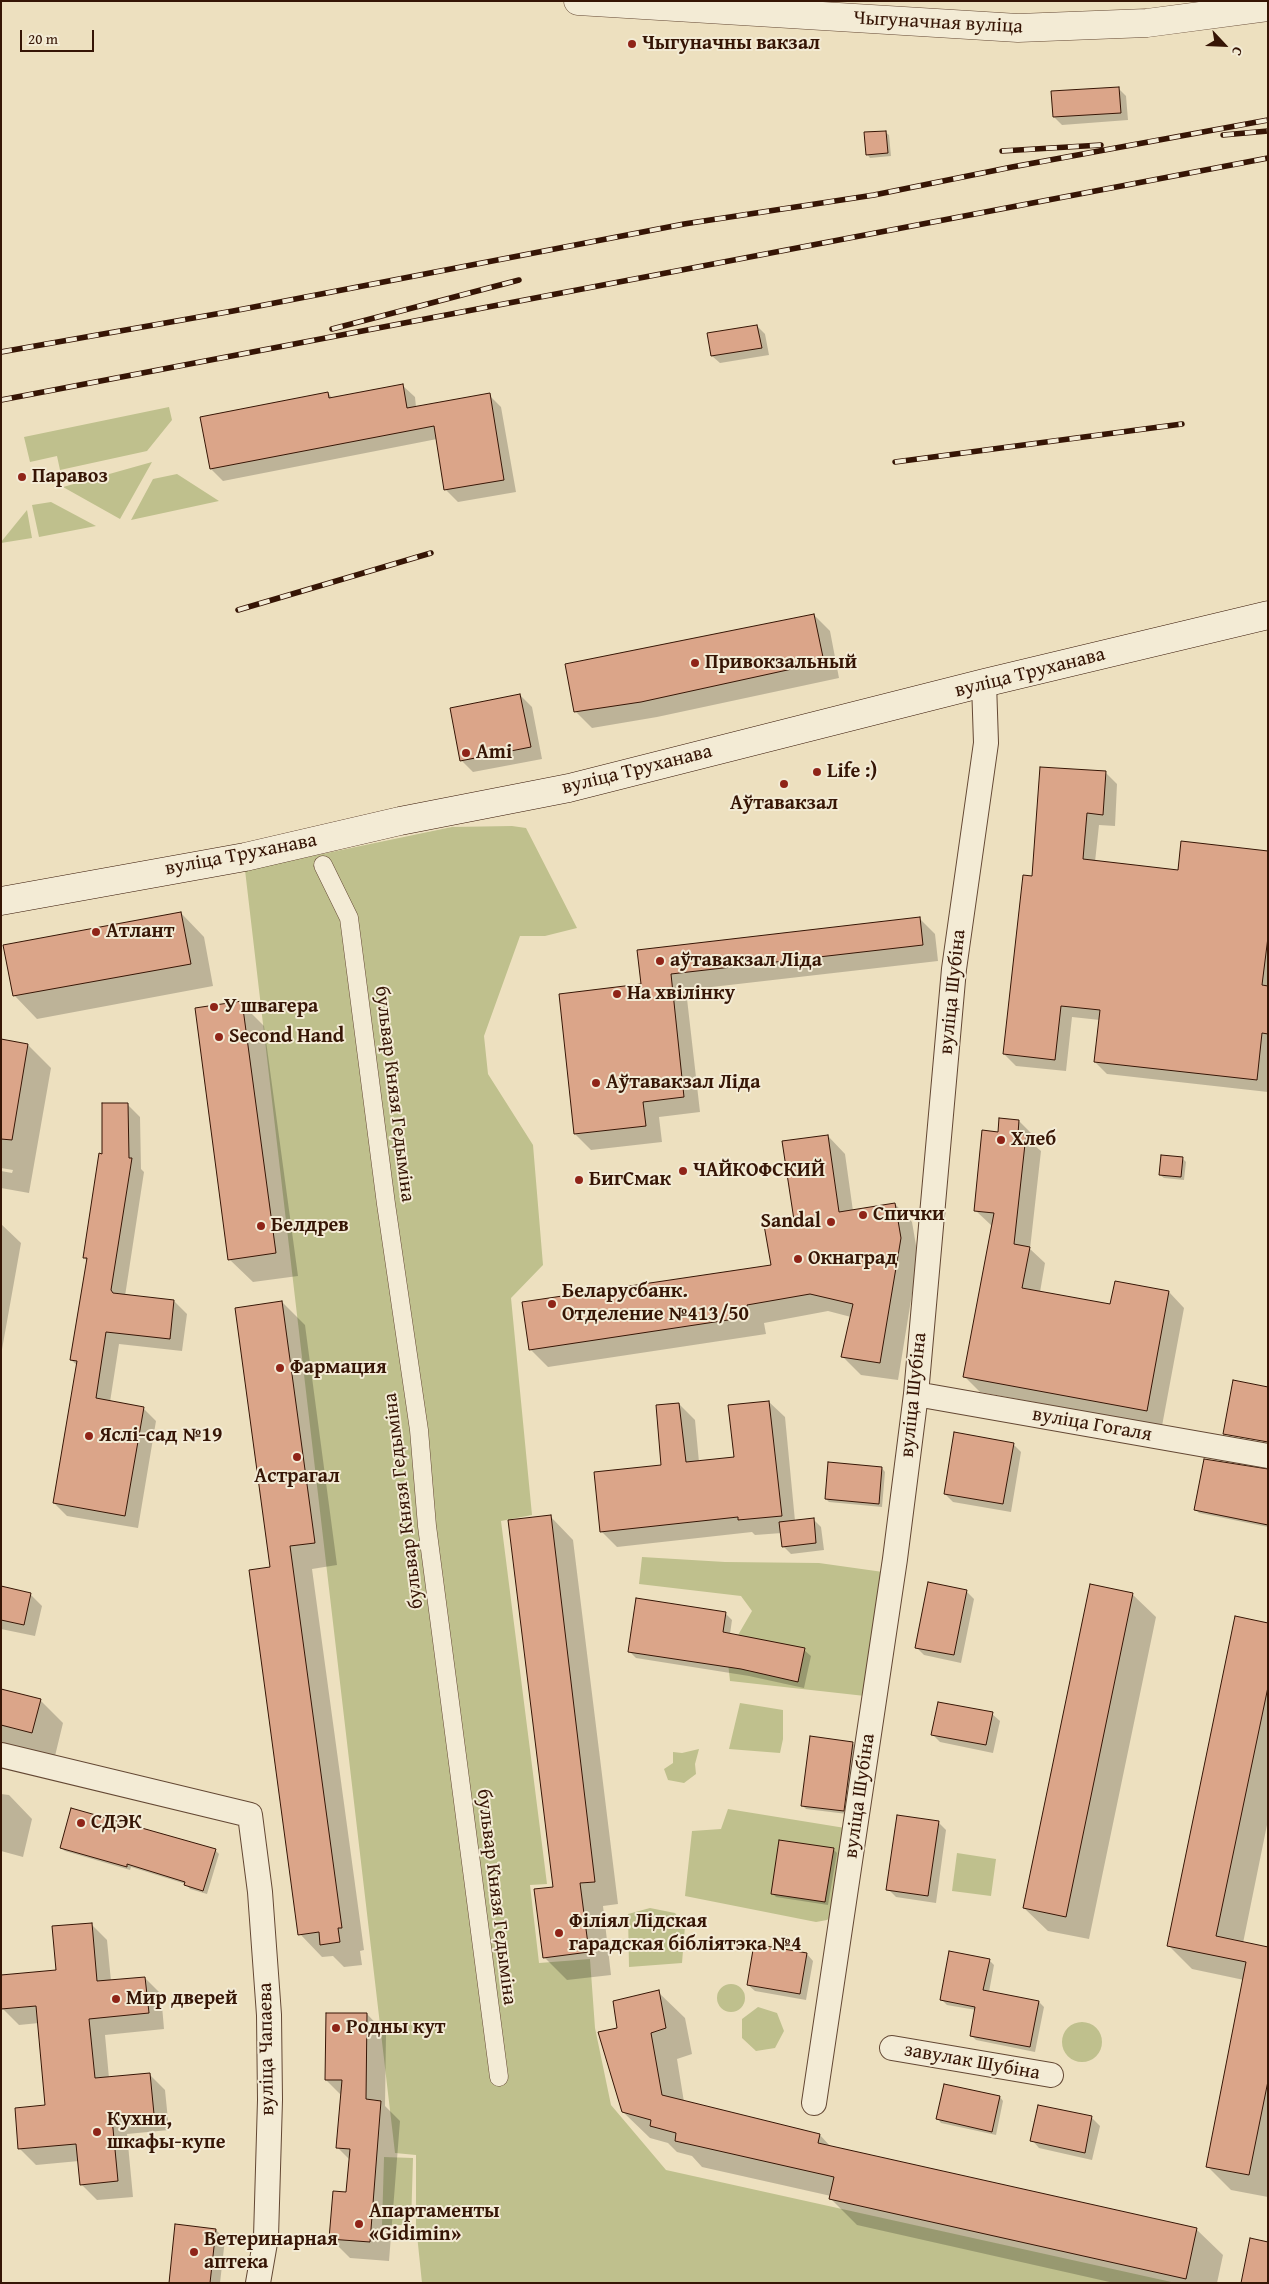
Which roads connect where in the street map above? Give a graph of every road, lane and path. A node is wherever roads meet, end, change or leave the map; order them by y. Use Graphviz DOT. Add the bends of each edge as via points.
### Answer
graph roads {
  1 [pos="578,1"];
  2 [pos="1268,7"];
  3 [pos="778,8"];
  4 [pos="1268,615"];
  5 [pos="984,683"];
  6 [pos="323,866"];
  7 [pos="1,901"];
  8 [pos="916,1394"];
  9 [pos="1268,1456"];
  10 [pos="1,1755"];
  11 [pos="892,2048"];
  12 [pos="1051,2075"];
  13 [pos="499,2077"];
  14 [pos="814,2103"];
  15 [pos="258,2283"];
  1 -- 3 [label="main road, Чыгуначная вуліца"];
  2 -- 3 [label="main road, Чыгуначная вуліца" via="1147,22 1018,28"];
  4 -- 5 [label="main road, вуліца Труханава"];
  5 -- 7 [label="main road, вуліца Труханава" via="569,788 400,821 245,857"];
  5 -- 8 [label="street, вуліца Шубіна" via="986,743 954,969"];
  6 -- 13 [label="street, бульвар Князя Гедыміна" via="350,918 386,1204 419,1430 427,1526"];
  8 -- 9 [label="street, вуліца Гогаля"];
  8 -- 14 [label="street, вуліца Шубіна"];
  10 -- 15 [label="street, вуліца Чапаева" via="250,1815 260,1892 270,2023 266,2237"];
  11 -- 12 [label="street, завулак Шубіна"];
}
